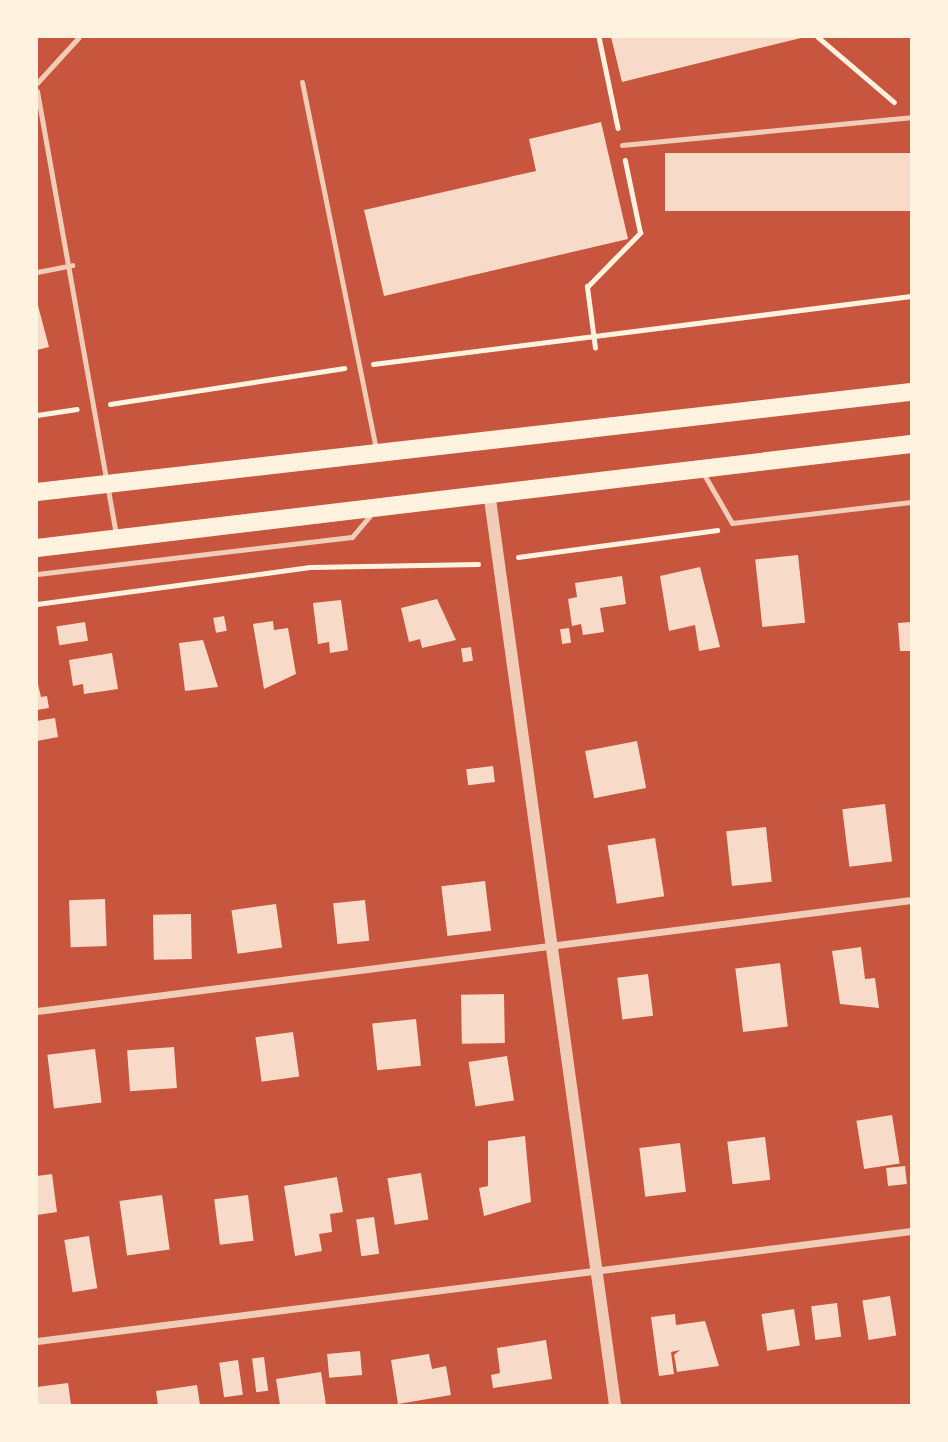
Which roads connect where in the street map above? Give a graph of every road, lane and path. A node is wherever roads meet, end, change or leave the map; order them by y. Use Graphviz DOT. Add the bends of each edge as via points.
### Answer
graph roads {
  1 [pos="79,37"];
  2 [pos="599,37"];
  3 [pos="818,37"];
  4 [pos="302,82"];
  5 [pos="37,83"];
  6 [pos="37,91"];
  7 [pos="901,107"];
  8 [pos="911,117"];
  9 [pos="622,145"];
  10 [pos="72,265"];
  11 [pos="37,272"];
  12 [pos="911,296"];
  13 [pos="594,336"];
  14 [pos="595,348"];
  15 [pos="362,365"];
  16 [pos="911,392"];
  17 [pos="96,406"];
  18 [pos="37,415"];
  19 [pos="911,444"];
  20 [pos="377,452"];
  21 [pos="701,468"];
  22 [pos="108,485"];
  23 [pos="37,492"];
  24 [pos="489,492"];
  25 [pos="911,502"];
  26 [pos="376,507"];
  27 [pos="731,528"];
  28 [pos="117,540"];
  29 [pos="37,548"];
  30 [pos="499,561"];
  31 [pos="37,575"];
  32 [pos="37,604"];
  33 [pos="911,900"];
  34 [pos="553,944"];
  35 [pos="37,1011"];
  36 [pos="911,1231"];
  37 [pos="597,1270"];
  38 [pos="37,1342"];
  39 [pos="615,1405"];
  1 -- 5 [label="lane"];
  2 -- 9 [label="path"];
  3 -- 7 [label="path"];
  4 -- 15 [label="lane"];
  6 -- 10 [label="lane"];
  8 -- 9 [label="lane"];
  9 -- 13 [label="path" via="640,233 587,288"];
  10 -- 11 [label="lane"];
  10 -- 17 [label="lane"];
  12 -- 13 [label="path"];
  13 -- 14 [label="path"];
  13 -- 15 [label="path"];
  15 -- 17 [label="path"];
  15 -- 20 [label="lane"];
  16 -- 20 [label="main road"];
  17 -- 18 [label="path"];
  17 -- 22 [label="lane"];
  19 -- 21 [label="main road"];
  20 -- 22 [label="main road"];
  21 -- 24 [label="main road"];
  21 -- 25 [label="lane" via="732,523"];
  22 -- 23 [label="main road"];
  22 -- 28 [label="lane"];
  24 -- 26 [label="main road"];
  24 -- 30 [label="street"];
  26 -- 28 [label="main road"];
  26 -- 31 [label="lane" via="352,537"];
  27 -- 30 [label="path"];
  28 -- 29 [label="main road"];
  30 -- 32 [label="path" via="310,567"];
  30 -- 34 [label="street"];
  33 -- 34 [label="street"];
  34 -- 35 [label="street"];
  34 -- 37 [label="street"];
  36 -- 37 [label="street"];
  37 -- 38 [label="street"];
  37 -- 39 [label="street"];
}
